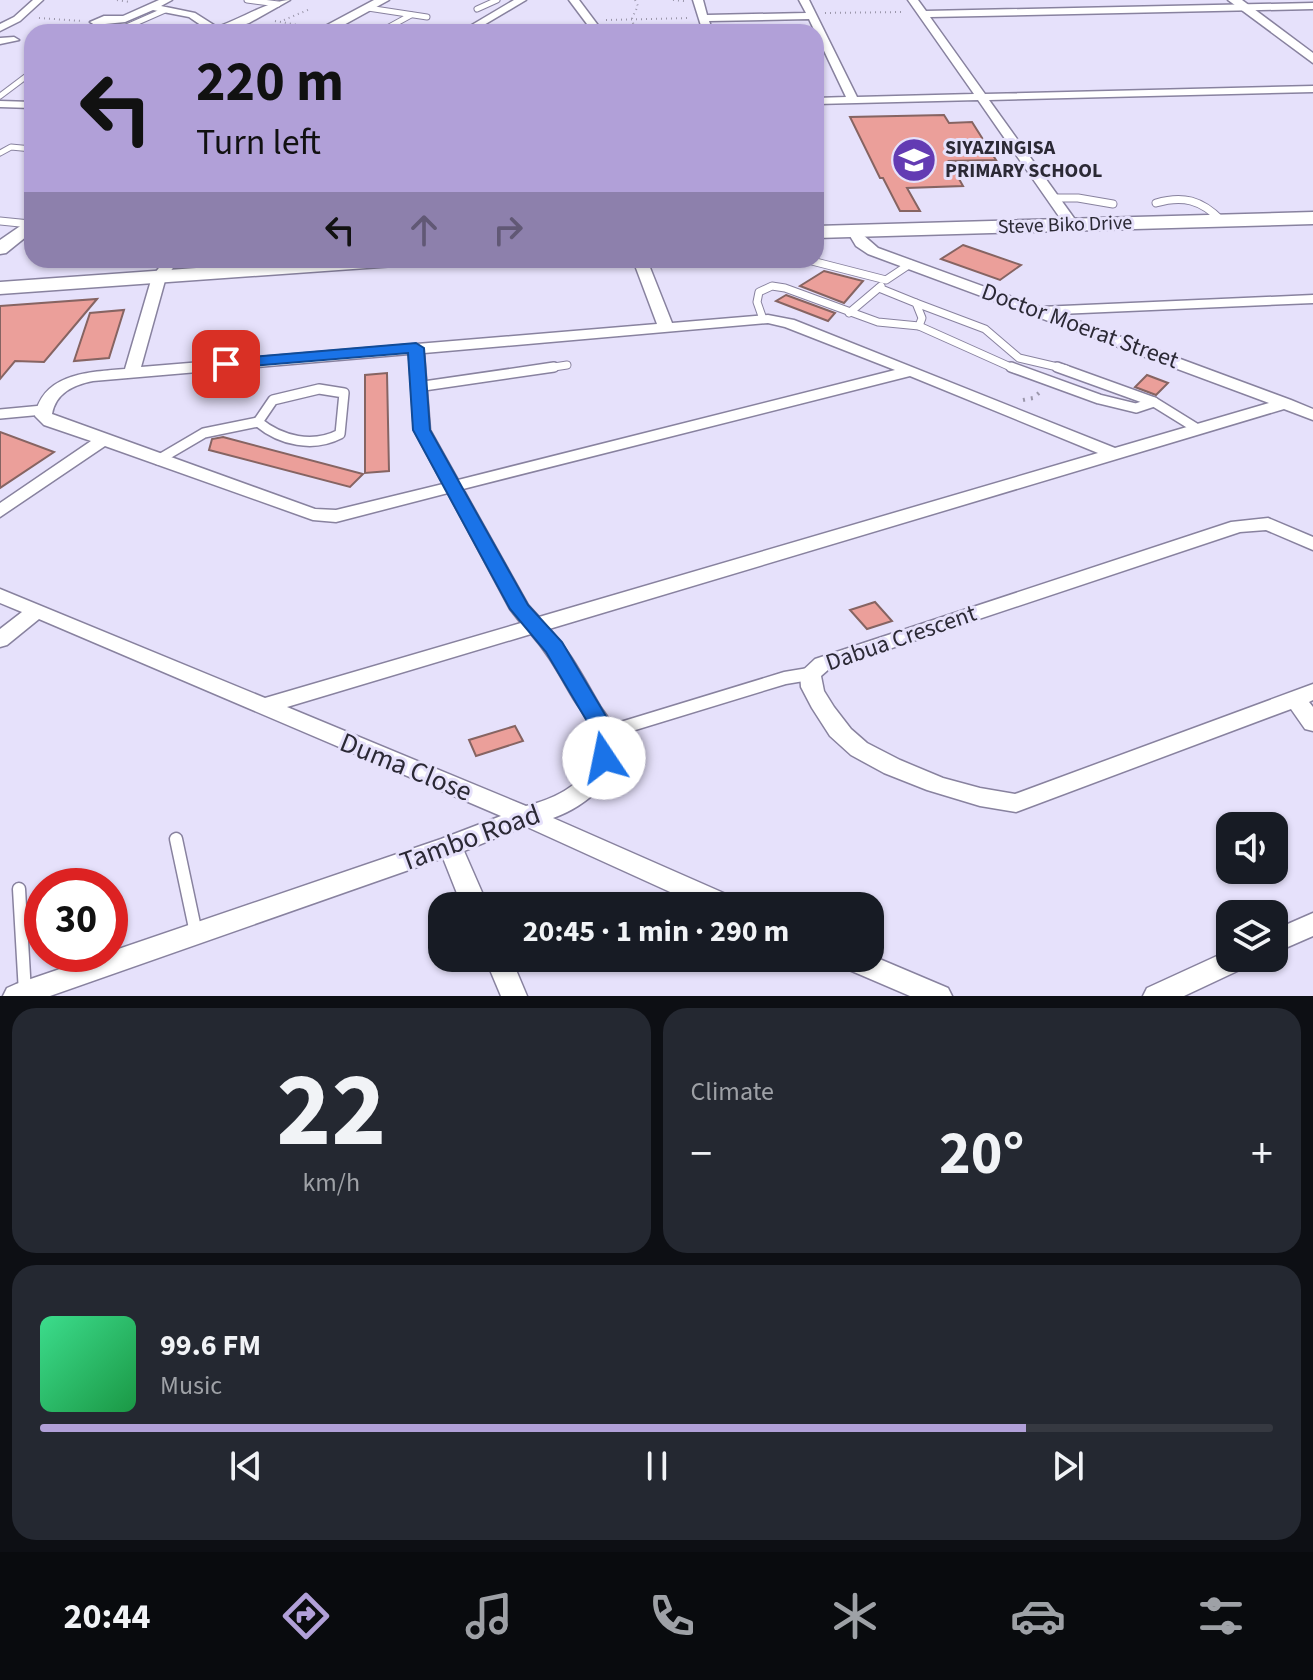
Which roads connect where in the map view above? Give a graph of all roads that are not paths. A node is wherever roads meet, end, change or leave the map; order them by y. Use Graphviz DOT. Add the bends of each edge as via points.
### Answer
graph roads {
  1 [pos="38,0"];
  2 [pos="247,0"];
  3 [pos="383,0"];
  4 [pos="497,0"];
  5 [pos="516,0"];
  6 [pos="574,0"];
  7 [pos="698,0"];
  8 [pos="804,0"];
  9 [pos="913,0"];
  10 [pos="1023,0"];
  11 [pos="282,2"];
  12 [pos="1239,4"];
  13 [pos="166,5"];
  14 [pos="1313,6"];
  15 [pos="368,8"];
  16 [pos="477,9"];
  17 [pos="1034,12"];
  18 [pos="922,13"];
  19 [pos="411,15"];
  20 [pos="811,15"];
  21 [pos="427,17"];
  22 [pos="703,18"];
  23 [pos="95,22"];
  24 [pos="130,24"];
  25 [pos="206,24"];
  26 [pos="236,24"];
  27 [pos="337,24"];
  28 [pos="395,24"];
  29 [pos="478,24"];
  30 [pos="589,24"];
  31 [pos="705,24"];
  32 [pos="815,24"];
  33 [pos="0,28"];
  34 [pos="14,40"];
  35 [pos="0,41"];
  36 [pos="824,41"];
  37 [pos="1313,59"];
  38 [pos="24,78"];
  39 [pos="1313,89"];
  40 [pos="0,96"];
  41 [pos="982,97"];
  42 [pos="853,100"];
  43 [pos="824,101"];
  44 [pos="0,104"];
  45 [pos="24,105"];
  46 [pos="0,147"];
  47 [pos="11,147"];
  48 [pos="24,148"];
  49 [pos="0,153"];
  50 [pos="1053,198"];
  51 [pos="1156,203"];
  52 [pos="1113,204"];
  53 [pos="1313,218"];
  54 [pos="1221,220"];
  55 [pos="0,221"];
  56 [pos="24,223"];
  57 [pos="1072,225"];
  58 [pos="24,230"];
  59 [pos="854,231"];
  60 [pos="824,232"];
  61 [pos="0,249"];
  62 [pos="824,264"];
  63 [pos="910,264"];
  64 [pos="166,268"];
  65 [pos="284,268"];
  66 [pos="643,268"];
  67 [pos="159,277"];
  68 [pos="886,280"];
  69 [pos="0,288"];
  70 [pos="879,288"];
  71 [pos="1313,299"];
  72 [pos="916,303"];
  73 [pos="1038,310"];
  74 [pos="849,313"];
  75 [pos="763,319"];
  76 [pos="919,326"];
  77 [pos="666,327"];
  78 [pos="416,348"];
  79 [pos="1019,358"];
  80 [pos="567,365"];
  81 [pos="132,371"];
  82 [pos="912,371"];
  83 [pos="1020,371"];
  84 [pos="417,387"];
  85 [pos="1154,402"];
  86 [pos="1285,403"];
  87 [pos="43,410"];
  88 [pos="0,414"];
  89 [pos="1313,415"];
  90 [pos="258,422"];
  91 [pos="1196,428"];
  92 [pos="102,441"];
  93 [pos="1113,453"];
  94 [pos="158,460"];
  95 [pos="453,488"];
  96 [pos="0,511"];
  97 [pos="1313,544"];
  98 [pos="0,595"];
  99 [pos="36,611"];
  100 [pos="534,624"];
  101 [pos="0,640"];
  102 [pos="811,673"];
  103 [pos="1304,696"];
  104 [pos="261,707"];
  105 [pos="1313,723"];
  106 [pos="605,733"];
  107 [pos="525,816"];
  108 [pos="176,839"];
  109 [pos="450,846"];
  110 [pos="19,889"];
  111 [pos="469,892"];
  112 [pos="695,892"];
  113 [pos="1313,924"];
  114 [pos="196,933"];
  115 [pos="1288,936"];
  116 [pos="1216,969"];
  117 [pos="504,972"];
  118 [pos="882,972"];
  119 [pos="20,994"];
  120 [pos="514,996"];
  121 [pos="939,996"];
  122 [pos="1156,996"];
  1 -- 33 [label="street"];
  2 -- 11 [label="lane"];
  3 -- 15 [label="street"];
  4 -- 16 [label="lane"];
  5 -- 29 [label="street"];
  6 -- 30 [label="street"];
  7 -- 22 [label="street"];
  8 -- 20 [label="street"];
  9 -- 18 [label="street"];
  10 -- 17 [label="street"];
  11 -- 26 [label="street"];
  12 -- 14 [label="street"];
  12 -- 17 [label="street"];
  12 -- 37 [label="street"];
  13 -- 23 [label="street" via="125,19"];
  13 -- 24 [label="lane"];
  13 -- 25 [label="street"];
  15 -- 19 [label="lane"];
  15 -- 27 [label="street"];
  17 -- 18 [label="street"];
  18 -- 41 [label="street"];
  19 -- 21 [label="lane"];
  19 -- 28 [label="lane"];
  20 -- 22 [label="street"];
  20 -- 32 [label="street"];
  22 -- 31 [label="street"];
  34 -- 35 [label="street"];
  36 -- 42 [label="street"];
  38 -- 40 [label="lane"];
  39 -- 41 [label="street"];
  41 -- 42 [label="street"];
  41 -- 50 [label="street"];
  42 -- 43 [label="street"];
  44 -- 45 [label="street"];
  46 -- 47 [label="lane"];
  47 -- 48 [label="lane"];
  47 -- 49 [label="lane"];
  50 -- 52 [label="lane"];
  50 -- 57 [label="street"];
  51 -- 54 [label="lane" via="1196,199"];
  53 -- 54 [label="main road, Steve Biko Drive"];
  54 -- 57 [label="main road, Steve Biko Drive"];
  55 -- 56 [label="lane"];
  57 -- 59 [label="main road, Steve Biko Drive"];
  58 -- 61 [label="street"];
  59 -- 60 [label="main road, Steve Biko Drive"];
  59 -- 63 [label="street, Doctor Moerat Street" via="866,247"];
  62 -- 68 [label="lane"];
  63 -- 68 [label="lane"];
  63 -- 73 [label="street, Doctor Moerat Street"];
  64 -- 67 [label="street"];
  65 -- 67 [label="main road"];
  66 -- 77 [label="street"];
  67 -- 69 [label="main road"];
  67 -- 81 [label="street"];
  68 -- 70 [label="lane"];
  70 -- 72 [label="lane"];
  70 -- 74 [label="lane"];
  71 -- 73 [label="street"];
  72 -- 76 [label="lane" via="922,318"];
  72 -- 79 [label="lane" via="985,329"];
  73 -- 86 [label="street, Doctor Moerat Street"];
  74 -- 75 [label="lane" via="772,286 757,296"];
  74 -- 76 [label="lane"];
  75 -- 77 [label="street"];
  75 -- 82 [label="street" via="789,323"];
  76 -- 83 [label="lane"];
  77 -- 78 [label="street"];
  78 -- 81 [label="street"];
  78 -- 84 [label="street"];
  79 -- 83 [label="lane"];
  79 -- 85 [label="lane" via="1075,371"];
  80 -- 84 [label="lane"];
  81 -- 87 [label="street" via="63,384"];
  82 -- 93 [label="street"];
  82 -- 95 [label="street"];
  83 -- 85 [label="lane" via="1127,407"];
  84 -- 95 [label="street" via="422,430"];
  85 -- 91 [label="lane"];
  86 -- 89 [label="street, Doctor Moerat Street"];
  86 -- 91 [label="street"];
  87 -- 88 [label="lane"];
  87 -- 92 [label="street" via="50,421"];
  90 -- 90 [label="lane" via="280,397 344,393 336,437 311,442"];
  90 -- 94 [label="lane" via="204,433"];
  91 -- 93 [label="street"];
  92 -- 94 [label="street"];
  92 -- 96 [label="street"];
  93 -- 100 [label="street"];
  94 -- 95 [label="street" via="325,516 349,515"];
  95 -- 100 [label="street" via="520,609"];
  97 -- 102 [label="street, Dabua Crescent" via="1268,524 1238,526 822,664"];
  98 -- 99 [label="street, Duma Close"];
  99 -- 101 [label="street"];
  99 -- 104 [label="street, Duma Close"];
  100 -- 104 [label="street"];
  100 -- 106 [label="street" via="554,647"];
  102 -- 103 [label="street, Dabua Crescent" via="811,688 825,712 857,748 902,770 997,803 1033,799"];
  102 -- 106 [label="lane"];
  103 -- 105 [label="street"];
  104 -- 107 [label="street, Duma Close"];
  106 -- 107 [label="street, Tambo Road" via="604,758 590,784 576,798"];
  107 -- 109 [label="street, Tambo Road"];
  107 -- 112 [label="street, Duma Close"];
  108 -- 114 [label="lane"];
  109 -- 111 [label="street"];
  109 -- 114 [label="street, Tambo Road"];
  110 -- 119 [label="lane, Tambo Road"];
  113 -- 115 [label="street"];
  114 -- 119 [label="street, Tambo Road"];
  116 -- 122 [label="street"];
  117 -- 120 [label="street"];
  118 -- 121 [label="street"];
}
